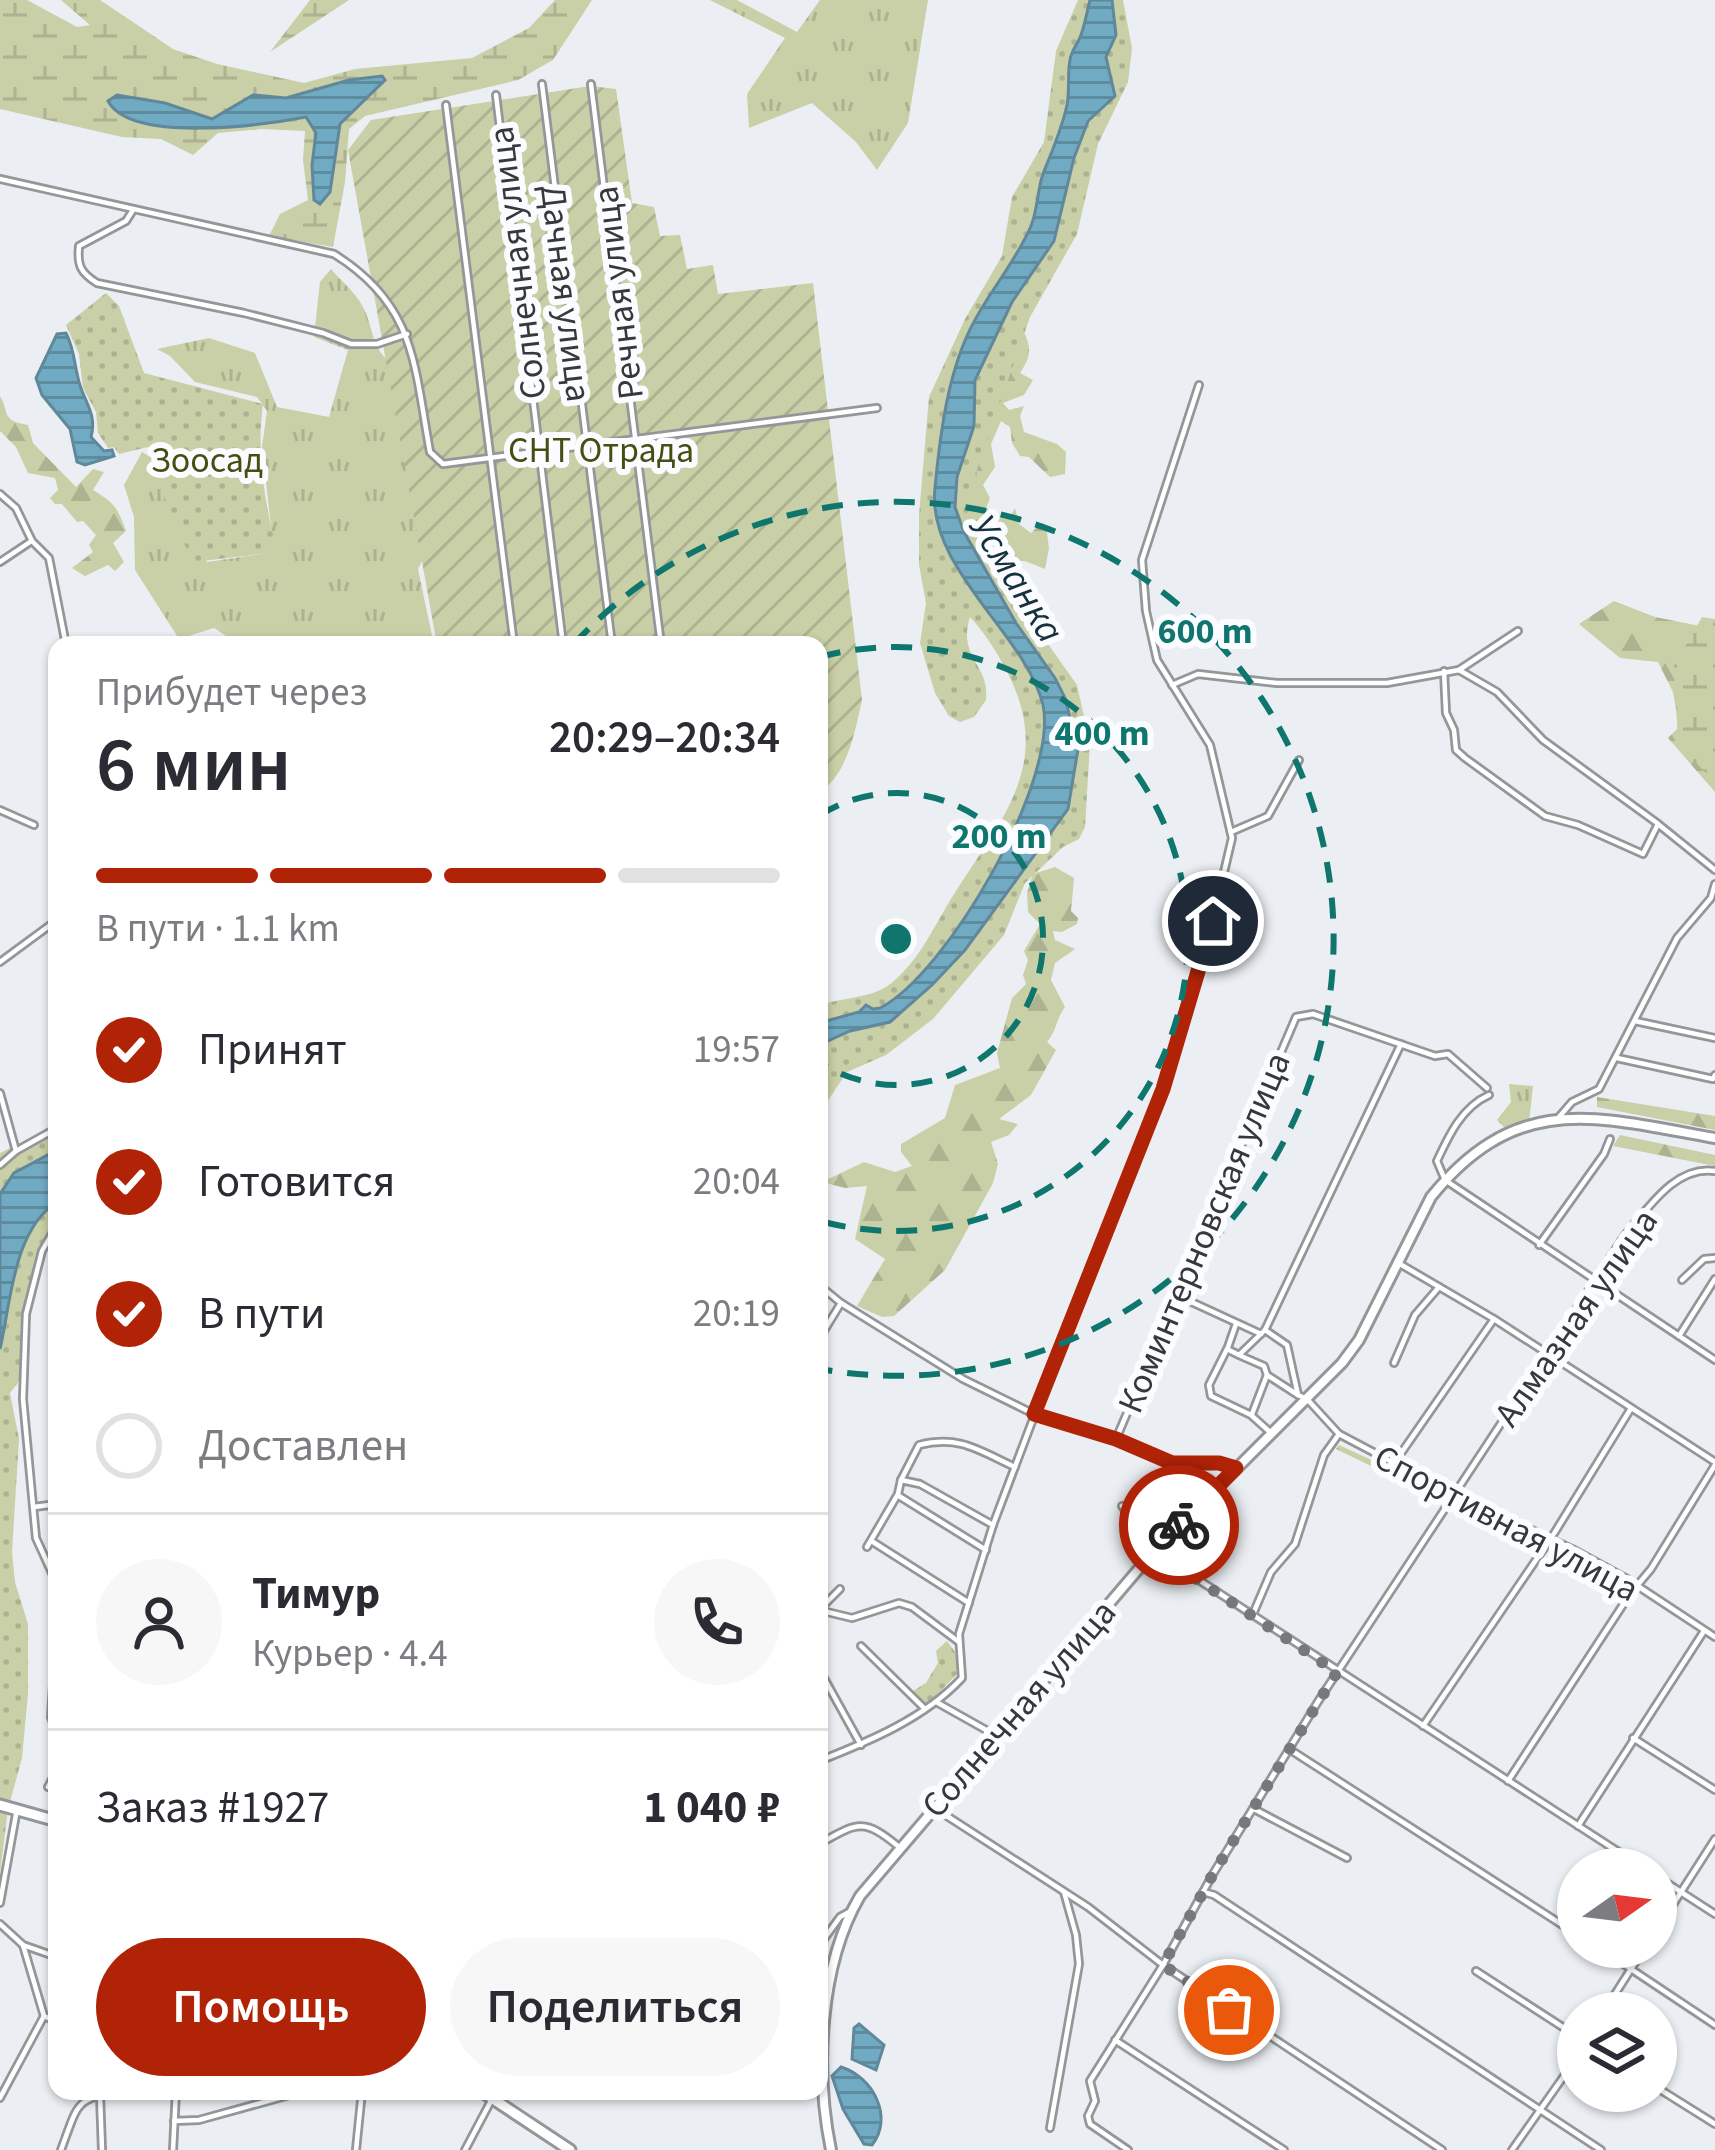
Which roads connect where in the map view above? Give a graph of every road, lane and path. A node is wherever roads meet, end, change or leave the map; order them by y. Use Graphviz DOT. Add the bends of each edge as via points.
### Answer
graph roads {
  1 [pos="542,84"];
  2 [pos="591,84"];
  3 [pos="496,95"];
  4 [pos="446,105"];
  5 [pos="0,178"];
  6 [pos="134,210"];
  7 [pos="407,334"];
  8 [pos="1198,385"];
  9 [pos="877,408"];
  10 [pos="634,440"];
  11 [pos="586,446"];
  12 [pos="538,452"];
  13 [pos="490,458"];
  14 [pos="0,494"];
  15 [pos="32,541"];
  16 [pos="0,562"];
  17 [pos="1518,631"];
  18 [pos="65,636"];
  19 [pos="513,636"];
  20 [pos="562,636"];
  21 [pos="611,636"];
  22 [pos="660,636"];
  23 [pos="1459,670"];
  24 [pos="1444,671"];
  25 [pos="1172,685"];
  26 [pos="1299,760"];
  27 [pos="0,810"];
  28 [pos="1658,824"];
  29 [pos="34,825"];
  30 [pos="1231,832"];
  31 [pos="1715,870"];
  32 [pos="1715,884"];
  33 [pos="48,927"];
  34 [pos="0,962"];
  35 [pos="1636,1021"];
  36 [pos="1715,1037"];
  37 [pos="1401,1044"];
  38 [pos="1616,1058"];
  39 [pos="1714,1077"];
  40 [pos="0,1093"];
  41 [pos="1559,1118"];
  42 [pos="48,1133"];
  43 [pos="1715,1138"];
  44 [pos="1610,1139"];
  45 [pos="16,1151"];
  46 [pos="0,1165"];
  47 [pos="1715,1171"];
  48 [pos="1445,1180"];
  49 [pos="48,1241"];
  50 [pos="1539,1245"];
  51 [pos="1715,1258"];
  52 [pos="1398,1262"];
  53 [pos="1715,1279"];
  54 [pos="1595,1280"];
  55 [pos="1682,1280"];
  56 [pos="1439,1287"];
  57 [pos="828,1292"];
  58 [pos="1173,1302"];
  59 [pos="841,1303"];
  60 [pos="1494,1319"];
  61 [pos="828,1324"];
  62 [pos="1236,1324"];
  63 [pos="1264,1332"];
  64 [pos="1679,1336"];
  65 [pos="1227,1349"];
  66 [pos="1546,1352"];
  67 [pos="1239,1355"];
  68 [pos="1715,1360"];
  69 [pos="1394,1363"];
  70 [pos="1268,1375"];
  71 [pos="1303,1397"];
  72 [pos="1630,1410"];
  73 [pos="1034,1414"];
  74 [pos="1251,1415"];
  75 [pos="1271,1433"];
  76 [pos="1339,1434"];
  77 [pos="1116,1439"];
  78 [pos="1394,1464"];
  79 [pos="1715,1464"];
  80 [pos="1015,1467"];
  81 [pos="1236,1468"];
  82 [pos="901,1480"];
  83 [pos="1458,1493"];
  84 [pos="898,1494"];
  85 [pos="48,1505"];
  86 [pos="1122,1506"];
  87 [pos="34,1507"];
  88 [pos="993,1525"];
  89 [pos="1548,1538"];
  90 [pos="986,1550"];
  91 [pos="1154,1551"];
  92 [pos="48,1565"];
  93 [pos="1637,1586"];
  94 [pos="840,1589"];
  95 [pos="829,1599"];
  96 [pos="969,1603"];
  97 [pos="828,1611"];
  98 [pos="832,1611"];
  99 [pos="1253,1614"];
  100 [pos="1704,1631"];
  101 [pos="1715,1637"];
  102 [pos="959,1642"];
  103 [pos="862,1646"];
  104 [pos="1337,1672"];
  105 [pos="828,1685"];
  106 [pos="938,1703"];
  107 [pos="925,1709"];
  108 [pos="1423,1726"];
  109 [pos="995,1735"];
  110 [pos="1634,1738"];
  111 [pos="861,1745"];
  112 [pos="1289,1748"];
  113 [pos="828,1758"];
  114 [pos="1508,1781"];
  115 [pos="1715,1790"];
  116 [pos="933,1807"];
  117 [pos="10,1808"];
  118 [pos="1254,1809"];
  119 [pos="48,1818"];
  120 [pos="1578,1826"];
  121 [pos="1715,1839"];
  122 [pos="828,1840"];
  123 [pos="899,1847"];
  124 [pos="1612,1848"];
  125 [pos="1347,1858"];
  126 [pos="1677,1890"];
  127 [pos="1064,1892"];
  128 [pos="1203,1892"];
  129 [pos="1680,1892"];
  130 [pos="1677,1897"];
  131 [pos="0,1903"];
  132 [pos="851,1910"];
  133 [pos="1715,1914"];
  134 [pos="1557,1921"];
  135 [pos="0,1924"];
  136 [pos="828,1934"];
  137 [pos="23,1946"];
  138 [pos="48,1954"];
  139 [pos="1163,1965"];
  140 [pos="1631,1968"];
  141 [pos="1476,1971"];
  142 [pos="1616,1992"];
  143 [pos="828,2008"];
  144 [pos="44,2016"];
  145 [pos="48,2018"];
  146 [pos="1557,2023"];
  147 [pos="1715,2025"];
  148 [pos="1115,2040"];
  149 [pos="1557,2084"];
  150 [pos="0,2098"];
  151 [pos="85,2100"];
  152 [pos="100,2100"];
  153 [pos="175,2100"];
  154 [pos="271,2100"];
  155 [pos="361,2100"];
  156 [pos="491,2100"];
  157 [pos="495,2100"];
  158 [pos="822,2100"];
  159 [pos="1677,2101"];
  160 [pos="1538,2110"];
  161 [pos="174,2121"];
  162 [pos="1715,2125"];
  163 [pos="1050,2128"];
  164 [pos="62,2150"];
  165 [pos="102,2150"];
  166 [pos="173,2150"];
  167 [pos="356,2150"];
  168 [pos="465,2150"];
  169 [pos="569,2150"];
  170 [pos="831,2150"];
  171 [pos="1128,2150"];
  172 [pos="1285,2150"];
  173 [pos="1442,2150"];
  174 [pos="1512,2150"];
  175 [pos="1601,2150"];
  1 -- 11 [label="street, Дачная улица"];
  2 -- 10 [label="street, Речная улица"];
  3 -- 12 [label="street, Солнечная улица"];
  4 -- 13 [label="street"];
  5 -- 6 [label="street"];
  6 -- 7 [label="street" via="334,254 364,273"];
  6 -- 7 [label="street" via="79,246 84,275 351,344"];
  7 -- 13 [label="street" via="434,460"];
  8 -- 25 [label="street" via="1142,560 1157,659"];
  9 -- 10 [label="street"];
  10 -- 11 [label="street"];
  10 -- 22 [label="street, Речная улица"];
  11 -- 12 [label="street"];
  11 -- 21 [label="street, Дачная улица"];
  12 -- 13 [label="street"];
  12 -- 20 [label="street, Солнечная улица"];
  13 -- 19 [label="street"];
  14 -- 15 [label="street"];
  15 -- 16 [label="street"];
  15 -- 18 [label="street" via="49,558"];
  17 -- 23 [label="street"];
  23 -- 24 [label="street"];
  23 -- 28 [label="street"];
  24 -- 25 [label="street" via="1350,686 1198,674"];
  24 -- 28 [label="street" via="1456,750 1545,816 1643,854"];
  25 -- 30 [label="street" via="1210,745"];
  26 -- 30 [label="street" via="1268,816"];
  27 -- 29 [label="street"];
  28 -- 31 [label="street"];
  30 -- 73 [label="street" via="1203,962 1163,1089"];
  32 -- 35 [label="street"];
  33 -- 34 [label="street"];
  35 -- 36 [label="street"];
  35 -- 38 [label="street"];
  37 -- 48 [label="street" via="1448,1054 1488,1091 1448,1138 1437,1161"];
  37 -- 58 [label="street, Коминтерновская улица" via="1313,1014 1290,1024"];
  37 -- 63 [label="street"];
  38 -- 39 [label="street"];
  38 -- 41 [label="street" via="1599,1089"];
  40 -- 45 [label="street"];
  41 -- 43 [label="street, Солнечная улица"];
  41 -- 48 [label="street, Солнечная улица" via="1496,1139"];
  42 -- 45 [label="street"];
  44 -- 50 [label="street"];
  45 -- 46 [label="street"];
  47 -- 54 [label="street, Алмазная улица" via="1697,1171 1666,1189"];
  48 -- 50 [label="street"];
  48 -- 52 [label="street, Солнечная улица"];
  49 -- 87 [label="street" via="26,1314 23,1399"];
  50 -- 54 [label="street"];
  51 -- 55 [label="street, Алмазная улица"];
  52 -- 56 [label="street"];
  52 -- 71 [label="street, Солнечная улица" via="1359,1340"];
  53 -- 64 [label="street"];
  54 -- 64 [label="street"];
  54 -- 66 [label="street, Алмазная улица"];
  56 -- 60 [label="street"];
  56 -- 69 [label="street" via="1415,1315"];
  57 -- 59 [label="street"];
  58 -- 62 [label="street" via="1185,1298"];
  58 -- 77 [label="street, Коминтерновская улица"];
  59 -- 61 [label="street"];
  59 -- 73 [label="street"];
  60 -- 66 [label="street"];
  60 -- 78 [label="street"];
  62 -- 63 [label="street"];
  62 -- 65 [label="street"];
  63 -- 67 [label="street"];
  63 -- 71 [label="street" via="1287,1345"];
  64 -- 68 [label="street"];
  65 -- 67 [label="street"];
  65 -- 74 [label="street" via="1211,1396"];
  66 -- 72 [label="street"];
  66 -- 83 [label="street, Алмазная улица"];
  67 -- 70 [label="street"];
  70 -- 71 [label="street"];
  70 -- 74 [label="street"];
  71 -- 75 [label="street, Солнечная улица"];
  71 -- 76 [label="street, Спортивная улица"];
  72 -- 79 [label="street"];
  72 -- 89 [label="street"];
  73 -- 77 [label="street"];
  73 -- 80 [label="street"];
  74 -- 75 [label="street"];
  75 -- 81 [label="street, Солнечная улица"];
  76 -- 78 [label="street, Спортивная улица"];
  76 -- 99 [label="street" via="1324,1455 1295,1544 1271,1572"];
  77 -- 81 [label="street" via="1172,1463"];
  78 -- 83 [label="street, Спортивная улица"];
  79 -- 93 [label="street"];
  80 -- 82 [label="street" via="964,1441 925,1442"];
  80 -- 88 [label="street"];
  81 -- 91 [label="street, Солнечная улица"];
  82 -- 84 [label="street"];
  82 -- 88 [label="street"];
  83 -- 89 [label="street, Спортивная улица"];
  83 -- 104 [label="street, Алмазная улица"];
  84 -- 90 [label="street"];
  84 -- 96 [label="street" via="869,1544"];
  85 -- 87 [label="street"];
  86 -- 91 [label="street"];
  87 -- 92 [label="street"];
  88 -- 90 [label="street"];
  89 -- 93 [label="street, Спортивная улица"];
  89 -- 108 [label="street"];
  90 -- 96 [label="street"];
  91 -- 99 [label="street"];
  91 -- 109 [label="street, Солнечная улица"];
  93 -- 100 [label="street, Спортивная улица"];
  93 -- 114 [label="street"];
  94 -- 95 [label="street"];
  95 -- 98 [label="street"];
  96 -- 102 [label="street"];
  97 -- 98 [label="street"];
  98 -- 102 [label="street" via="852,1618 899,1603"];
  99 -- 104 [label="street"];
  100 -- 101 [label="street, Спортивная улица"];
  100 -- 110 [label="street"];
  102 -- 106 [label="street" via="962,1678"];
  103 -- 107 [label="street"];
  104 -- 108 [label="street"];
  104 -- 112 [label="street, Алмазная улица"];
  105 -- 111 [label="street"];
  106 -- 107 [label="street"];
  106 -- 109 [label="street"];
  107 -- 111 [label="street"];
  108 -- 114 [label="street"];
  109 -- 116 [label="street, Солнечная улица"];
  110 -- 115 [label="street"];
  110 -- 120 [label="street"];
  111 -- 113 [label="street"];
  112 -- 118 [label="street, Алмазная улица"];
  112 -- 134 [label="street"];
  114 -- 120 [label="street"];
  116 -- 123 [label="street, Солнечная улица"];
  116 -- 127 [label="street"];
  117 -- 119 [label="main road"];
  117 -- 131 [label="street"];
  118 -- 125 [label="street"];
  118 -- 128 [label="street, Алмазная улица"];
  120 -- 124 [label="street"];
  121 -- 129 [label="street"];
  122 -- 123 [label="street, Солнечная улица" via="863,1825"];
  123 -- 132 [label="street, Солнечная улица"];
  126 -- 129 [label="street"];
  127 -- 139 [label="street"];
  127 -- 163 [label="street" via="1078,1964"];
  128 -- 139 [label="street, Алмазная улица"];
  128 -- 160 [label="street"];
  129 -- 130 [label="street"];
  129 -- 133 [label="street"];
  132 -- 136 [label="street, Солнечная улица"];
  132 -- 143 [label="street, Солнечная улица"];
  135 -- 137 [label="street"];
  137 -- 138 [label="street"];
  137 -- 144 [label="street"];
  139 -- 148 [label="street, Алмазная улица"];
  139 -- 173 [label="street"];
  140 -- 142 [label="street"];
  140 -- 147 [label="street"];
  141 -- 146 [label="street"];
  144 -- 145 [label="street"];
  144 -- 150 [label="street"];
  148 -- 171 [label="street, Алмазная улица" via="1090,2080 1095,2102 1088,2120"];
  148 -- 172 [label="street"];
  149 -- 160 [label="street"];
  151 -- 164 [label="street"];
  152 -- 165 [label="street"];
  153 -- 161 [label="street"];
  154 -- 161 [label="street"];
  155 -- 167 [label="street"];
  156 -- 168 [label="street"];
  157 -- 169 [label="main road"];
  158 -- 170 [label="street, Солнечная улица"];
  159 -- 162 [label="street"];
  160 -- 174 [label="street"];
  160 -- 175 [label="street"];
  161 -- 166 [label="street"];
}
